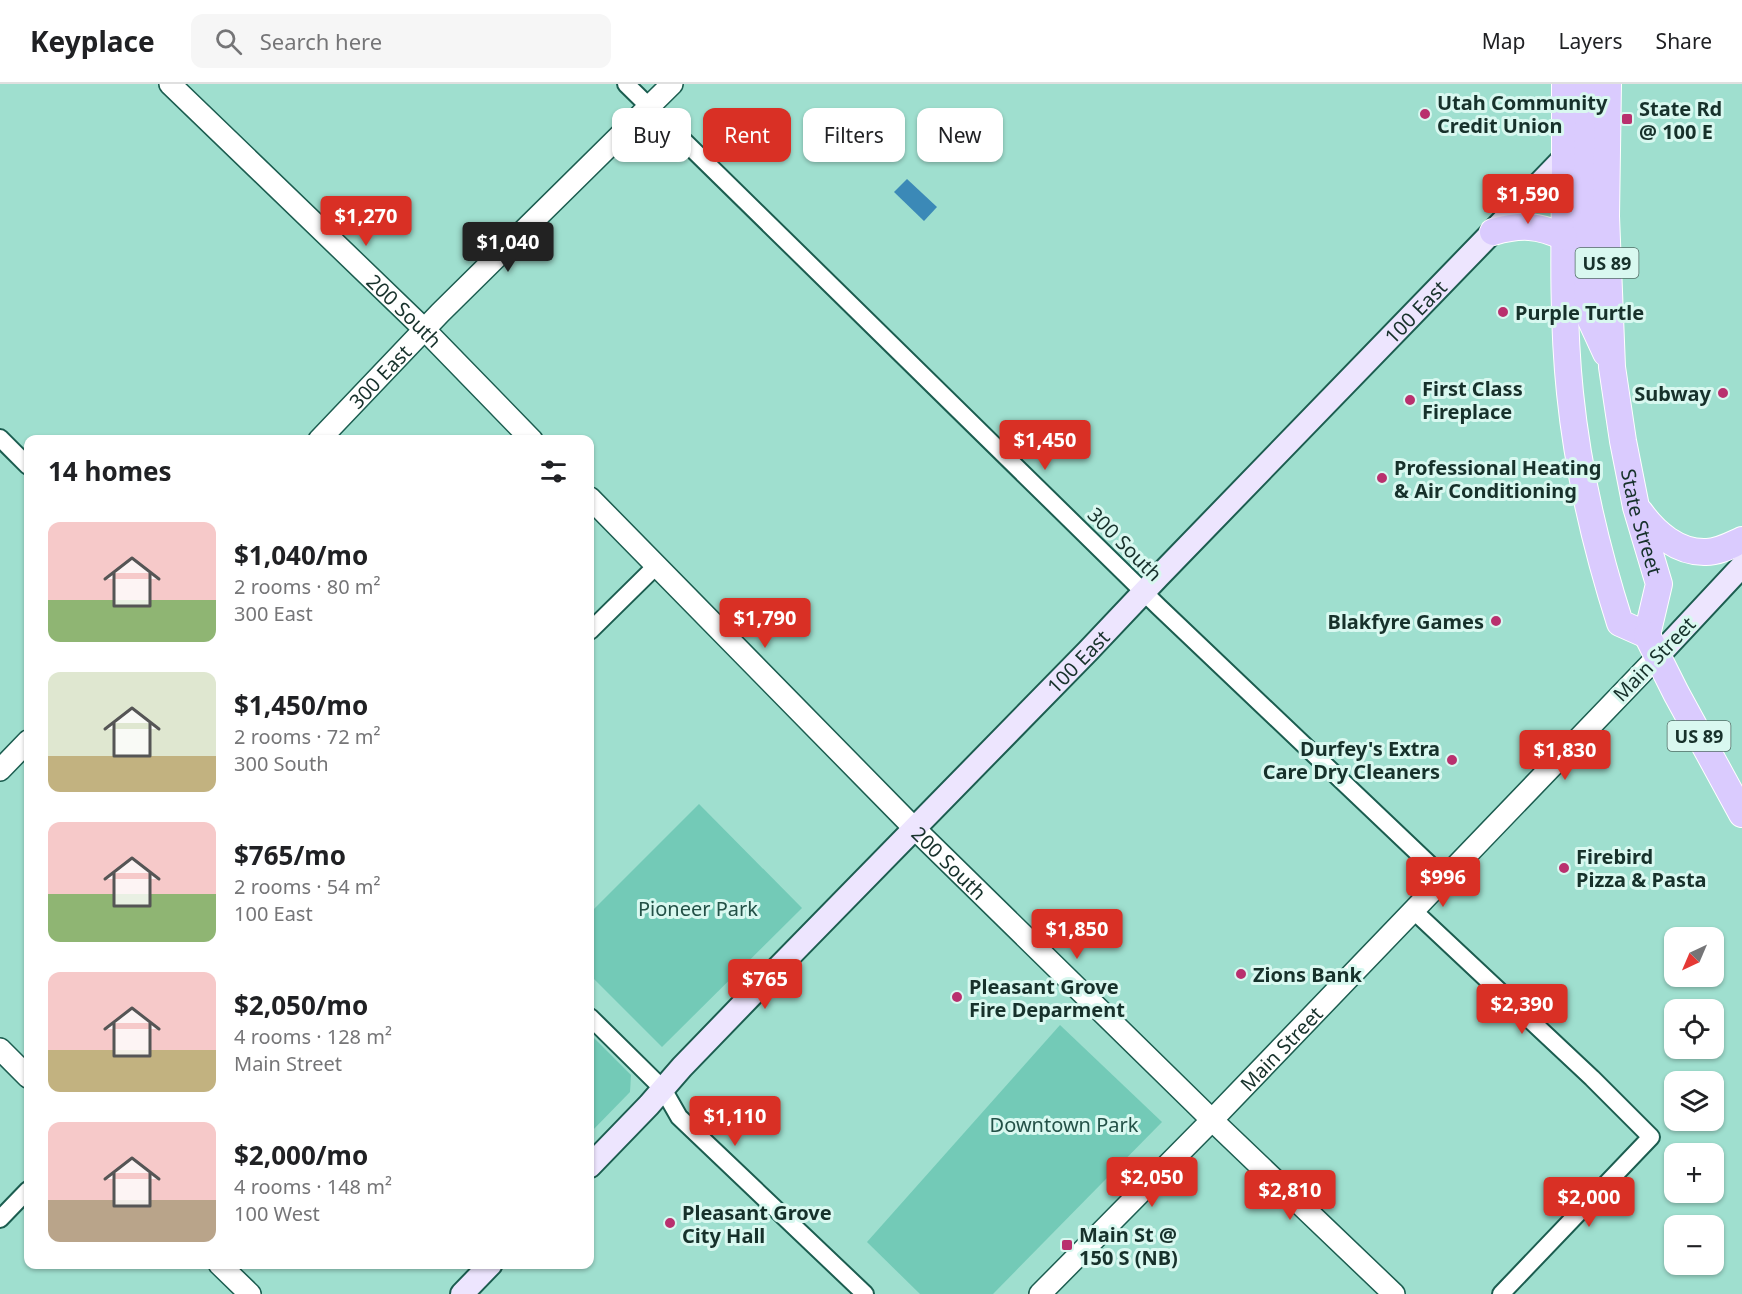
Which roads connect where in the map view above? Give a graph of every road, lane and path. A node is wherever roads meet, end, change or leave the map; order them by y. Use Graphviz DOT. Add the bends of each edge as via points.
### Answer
graph roads {
  1 [pos="170,84"];
  2 [pos="626,84"];
  3 [pos="672,84"];
  4 [pos="1608,84"];
  5 [pos="1573,85"];
  6 [pos="649,107"];
  7 [pos="1576,157"];
  8 [pos="1493,232"];
  9 [pos="1564,237"];
  10 [pos="424,329"];
  11 [pos="1612,367"];
  12 [pos="324,435"];
  13 [pos="527,435"];
  14 [pos="0,438"];
  15 [pos="24,462"];
  16 [pos="594,502"];
  17 [pos="1636,507"];
  18 [pos="1742,540"];
  19 [pos="656,566"];
  20 [pos="1742,566"];
  21 [pos="1144,592"];
  22 [pos="594,627"];
  23 [pos="1652,646"];
  24 [pos="24,745"];
  25 [pos="0,770"];
  26 [pos="1742,814"];
  27 [pos="914,828"];
  28 [pos="1444,878"];
  29 [pos="1414,911"];
  30 [pos="594,1021"];
  31 [pos="0,1049"];
  32 [pos="24,1073"];
  33 [pos="663,1089"];
  34 [pos="1212,1120"];
  35 [pos="594,1162"];
  36 [pos="24,1194"];
  37 [pos="0,1219"];
  38 [pos="224,1269"];
  39 [pos="486,1269"];
  40 [pos="250,1294"];
  41 [pos="462,1294"];
  42 [pos="865,1294"];
  43 [pos="1040,1294"];
  44 [pos="1394,1294"];
  45 [pos="1501,1294"];
  1 -- 10 [label="street, 200 South"];
  2 -- 6 [label="street, 300 South"];
  3 -- 6 [label="street, 300 East"];
  4 -- 11 [label="main road, State Street / US 89" via="1606,216"];
  5 -- 7 [label="main road"];
  6 -- 10 [label="street, 300 East"];
  6 -- 21 [label="street, 300 South"];
  7 -- 8 [label="main road, 100 East"];
  7 -- 9 [label="main road"];
  7 -- 11 [label="main road" via="1588,314"];
  8 -- 9 [label="main road" via="1536,226"];
  8 -- 21 [label="main road, 100 East"];
  9 -- 23 [label="main road" via="1570,392 1586,498 1620,623"];
  10 -- 12 [label="street, 300 East"];
  10 -- 13 [label="street, 200 South"];
  11 -- 17 [label="main road, State Street / US 89"];
  14 -- 15 [label="street"];
  16 -- 19 [label="street, 200 South"];
  17 -- 18 [label="main road" via="1662,536 1691,551 1708,552"];
  17 -- 23 [label="main road, State Street / US 89" via="1659,584"];
  19 -- 22 [label="street"];
  19 -- 27 [label="street, 200 South"];
  20 -- 23 [label="main road, Main Street"];
  21 -- 27 [label="main road, 100 East"];
  21 -- 28 [label="street, 300 South"];
  23 -- 26 [label="main road, US 89"];
  23 -- 28 [label="street, Main Street"];
  24 -- 25 [label="street"];
  27 -- 33 [label="main road, 100 East"];
  27 -- 34 [label="street, 200 South"];
  28 -- 29 [label="street, Main Street"];
  29 -- 34 [label="street, Main Street"];
  29 -- 45 [label="street" via="1651,1137"];
  30 -- 33 [label="street"];
  31 -- 32 [label="street"];
  33 -- 35 [label="main road, 100 East"];
  33 -- 42 [label="street" via="679,1117"];
  34 -- 43 [label="street, Main Street"];
  34 -- 44 [label="street, 200 South"];
  36 -- 37 [label="street"];
  38 -- 40 [label="street"];
  39 -- 41 [label="main road"];
}
